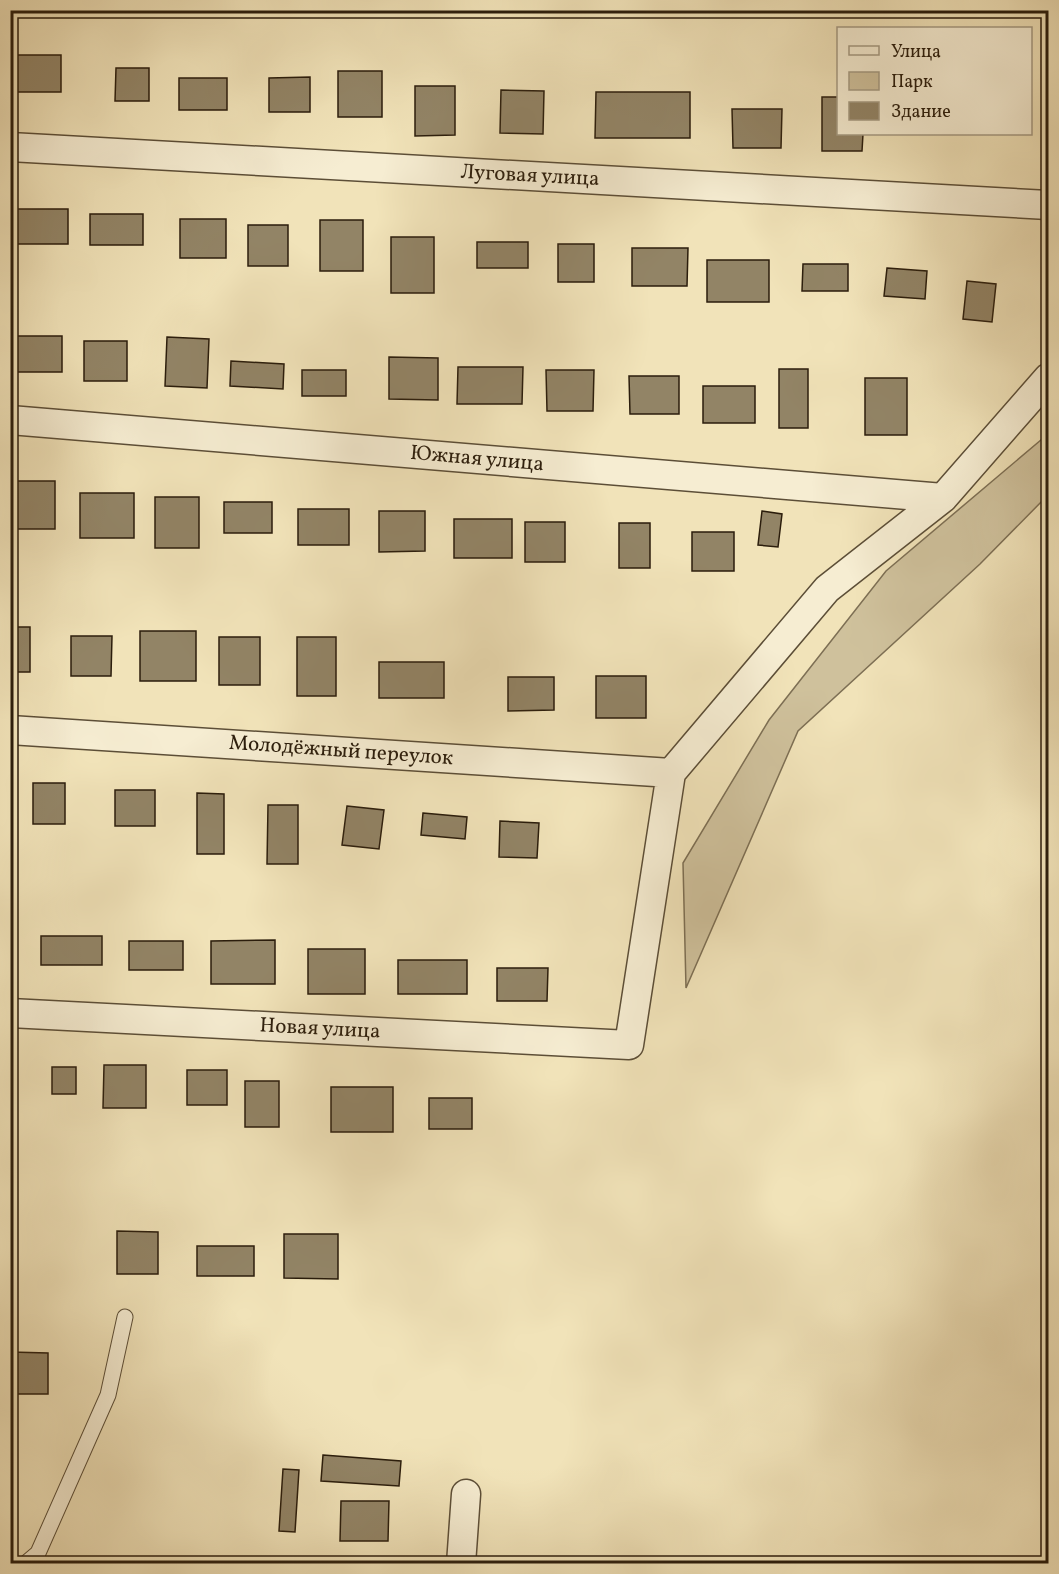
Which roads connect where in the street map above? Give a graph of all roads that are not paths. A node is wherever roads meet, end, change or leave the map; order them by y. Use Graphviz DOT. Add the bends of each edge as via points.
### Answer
graph roads {
  1 [pos="10,147"];
  2 [pos="1048,205"];
  3 [pos="1048,378"];
  4 [pos="10,420"];
  5 [pos="942,498"];
  6 [pos="10,730"];
  7 [pos="671,773"];
  8 [pos="10,1013"];
  9 [pos="125,1317"];
  10 [pos="466,1494"];
  11 [pos="26,1563"];
  12 [pos="461,1563"];
  1 -- 2 [label="street, Луговая улица"];
  3 -- 5 [label="street"];
  4 -- 5 [label="street, Южная улица"];
  5 -- 7 [label="street" via="827,589"];
  6 -- 7 [label="street, Молодёжный переулок"];
  7 -- 8 [label="street, Новая улица" via="629,1045"];
  9 -- 11 [label="lane" via="108,1395 38,1553"];
  10 -- 12 [label="street"];
}
